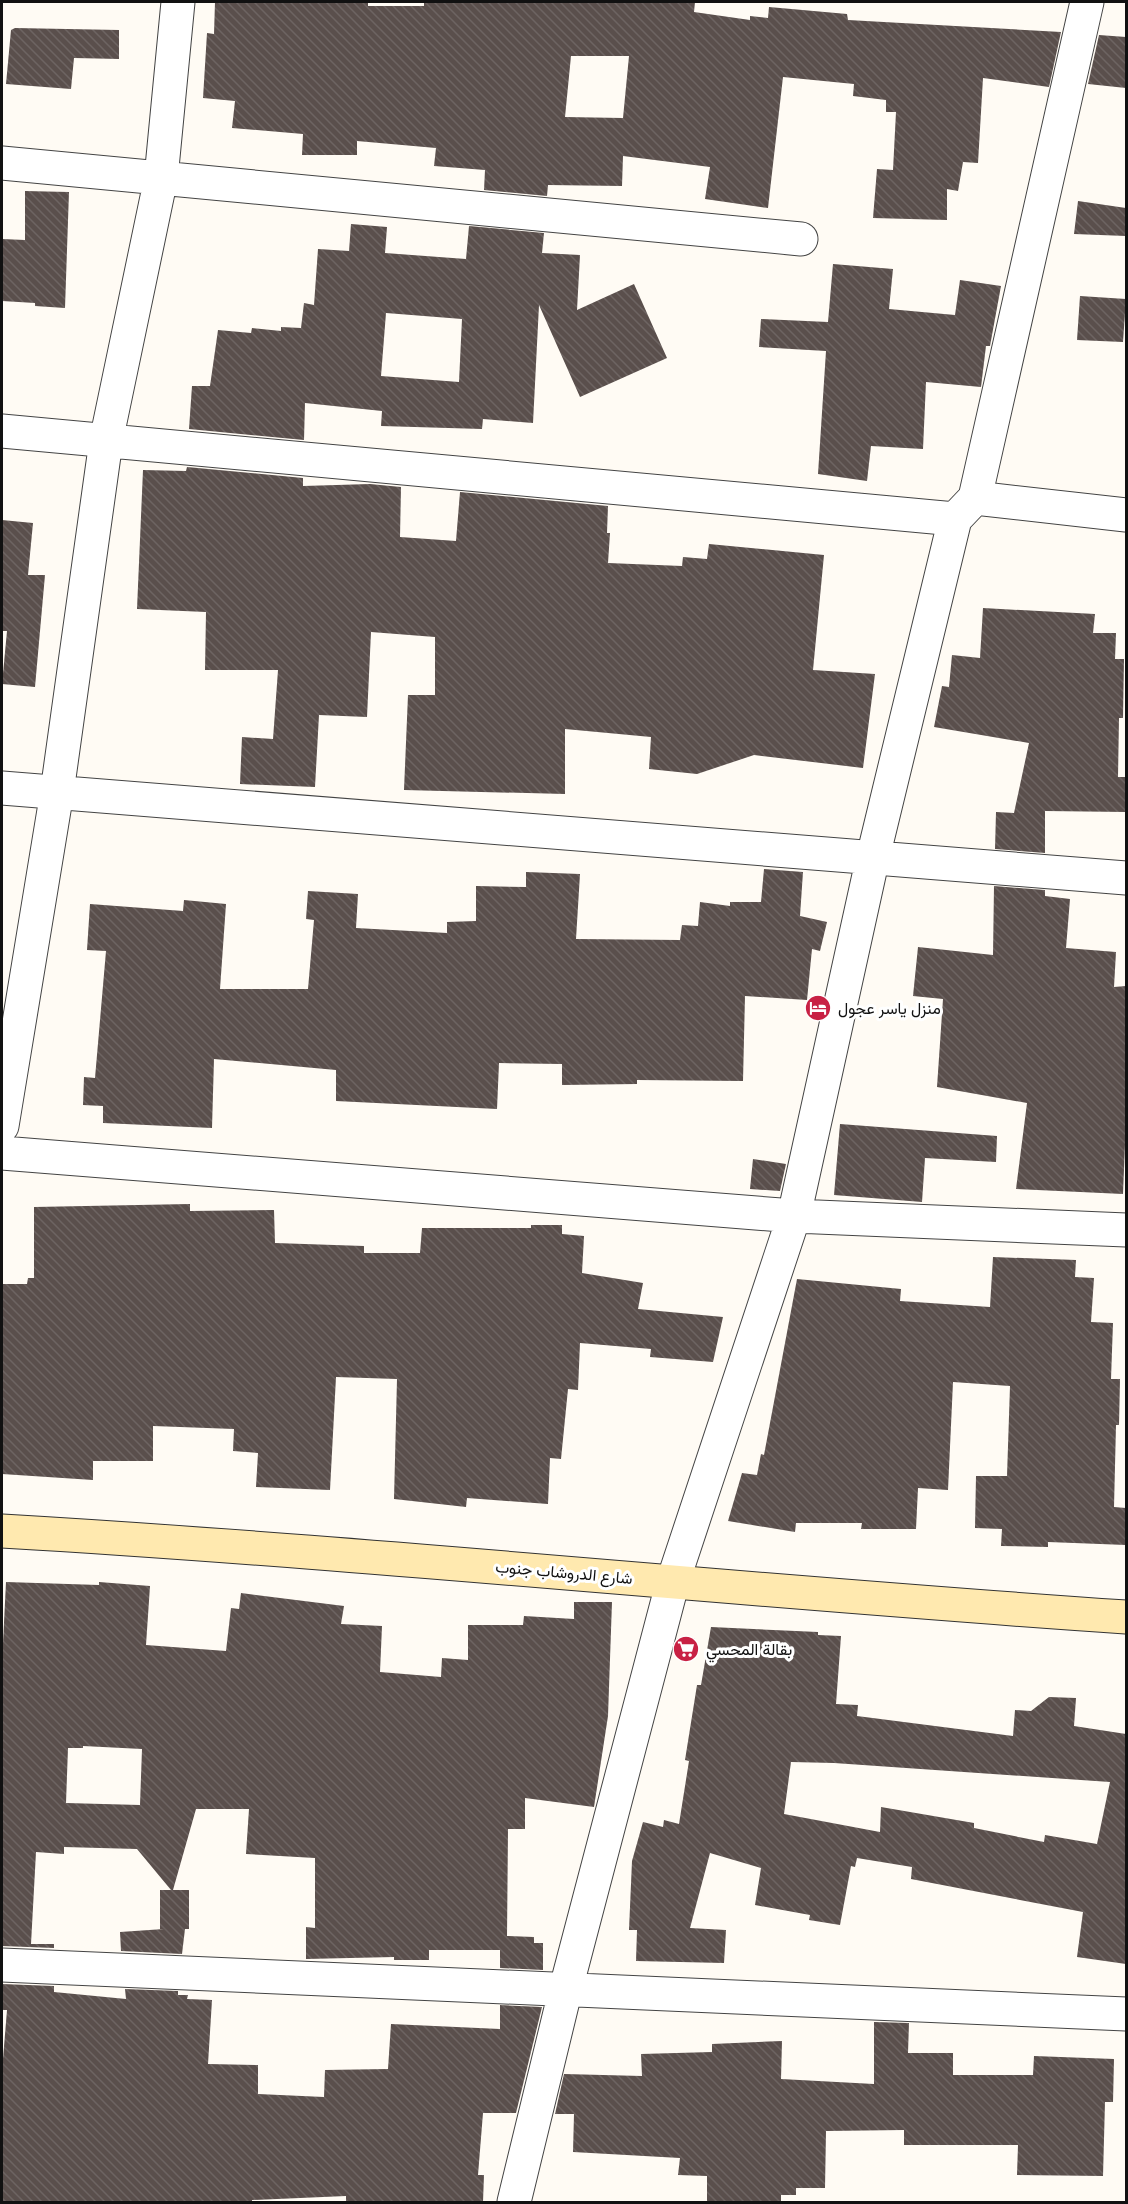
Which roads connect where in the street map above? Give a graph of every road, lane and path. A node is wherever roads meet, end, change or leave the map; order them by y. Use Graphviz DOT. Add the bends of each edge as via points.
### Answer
graph roads {
  1 [pos="178,2"];
  2 [pos="1087,2"];
  3 [pos="2,163"];
  4 [pos="161,178"];
  5 [pos="801,240"];
  6 [pos="2,430"];
  7 [pos="106,441"];
  8 [pos="965,508"];
  9 [pos="1126,515"];
  10 [pos="2,788"];
  11 [pos="57,792"];
  12 [pos="873,857"];
  13 [pos="1126,878"];
  14 [pos="2,1126"];
  15 [pos="2,1154"];
  16 [pos="794,1216"];
  17 [pos="1126,1230"];
  18 [pos="2,1531"];
  19 [pos="673,1581"];
  20 [pos="1126,1617"];
  21 [pos="2,1965"];
  22 [pos="566,1988"];
  23 [pos="1126,2013"];
  24 [pos="514,2202"];
  1 -- 4 [label="street"];
  2 -- 8 [label="street"];
  3 -- 4 [label="street"];
  4 -- 5 [label="street"];
  4 -- 7 [label="street"];
  6 -- 7 [label="street"];
  7 -- 8 [label="street"];
  7 -- 11 [label="street"];
  8 -- 9 [label="street"];
  8 -- 12 [label="street"];
  10 -- 11 [label="street"];
  11 -- 12 [label="street"];
  11 -- 14 [label="street"];
  12 -- 13 [label="street"];
  12 -- 16 [label="street"];
  15 -- 16 [label="street"];
  16 -- 17 [label="street"];
  16 -- 19 [label="street"];
  18 -- 19 [label="street, شارع الدروشاب جنوب"];
  19 -- 20 [label="street, شارع الدروشاب جنوب"];
  19 -- 22 [label="street"];
  21 -- 22 [label="street"];
  22 -- 23 [label="street"];
  22 -- 24 [label="street"];
}
